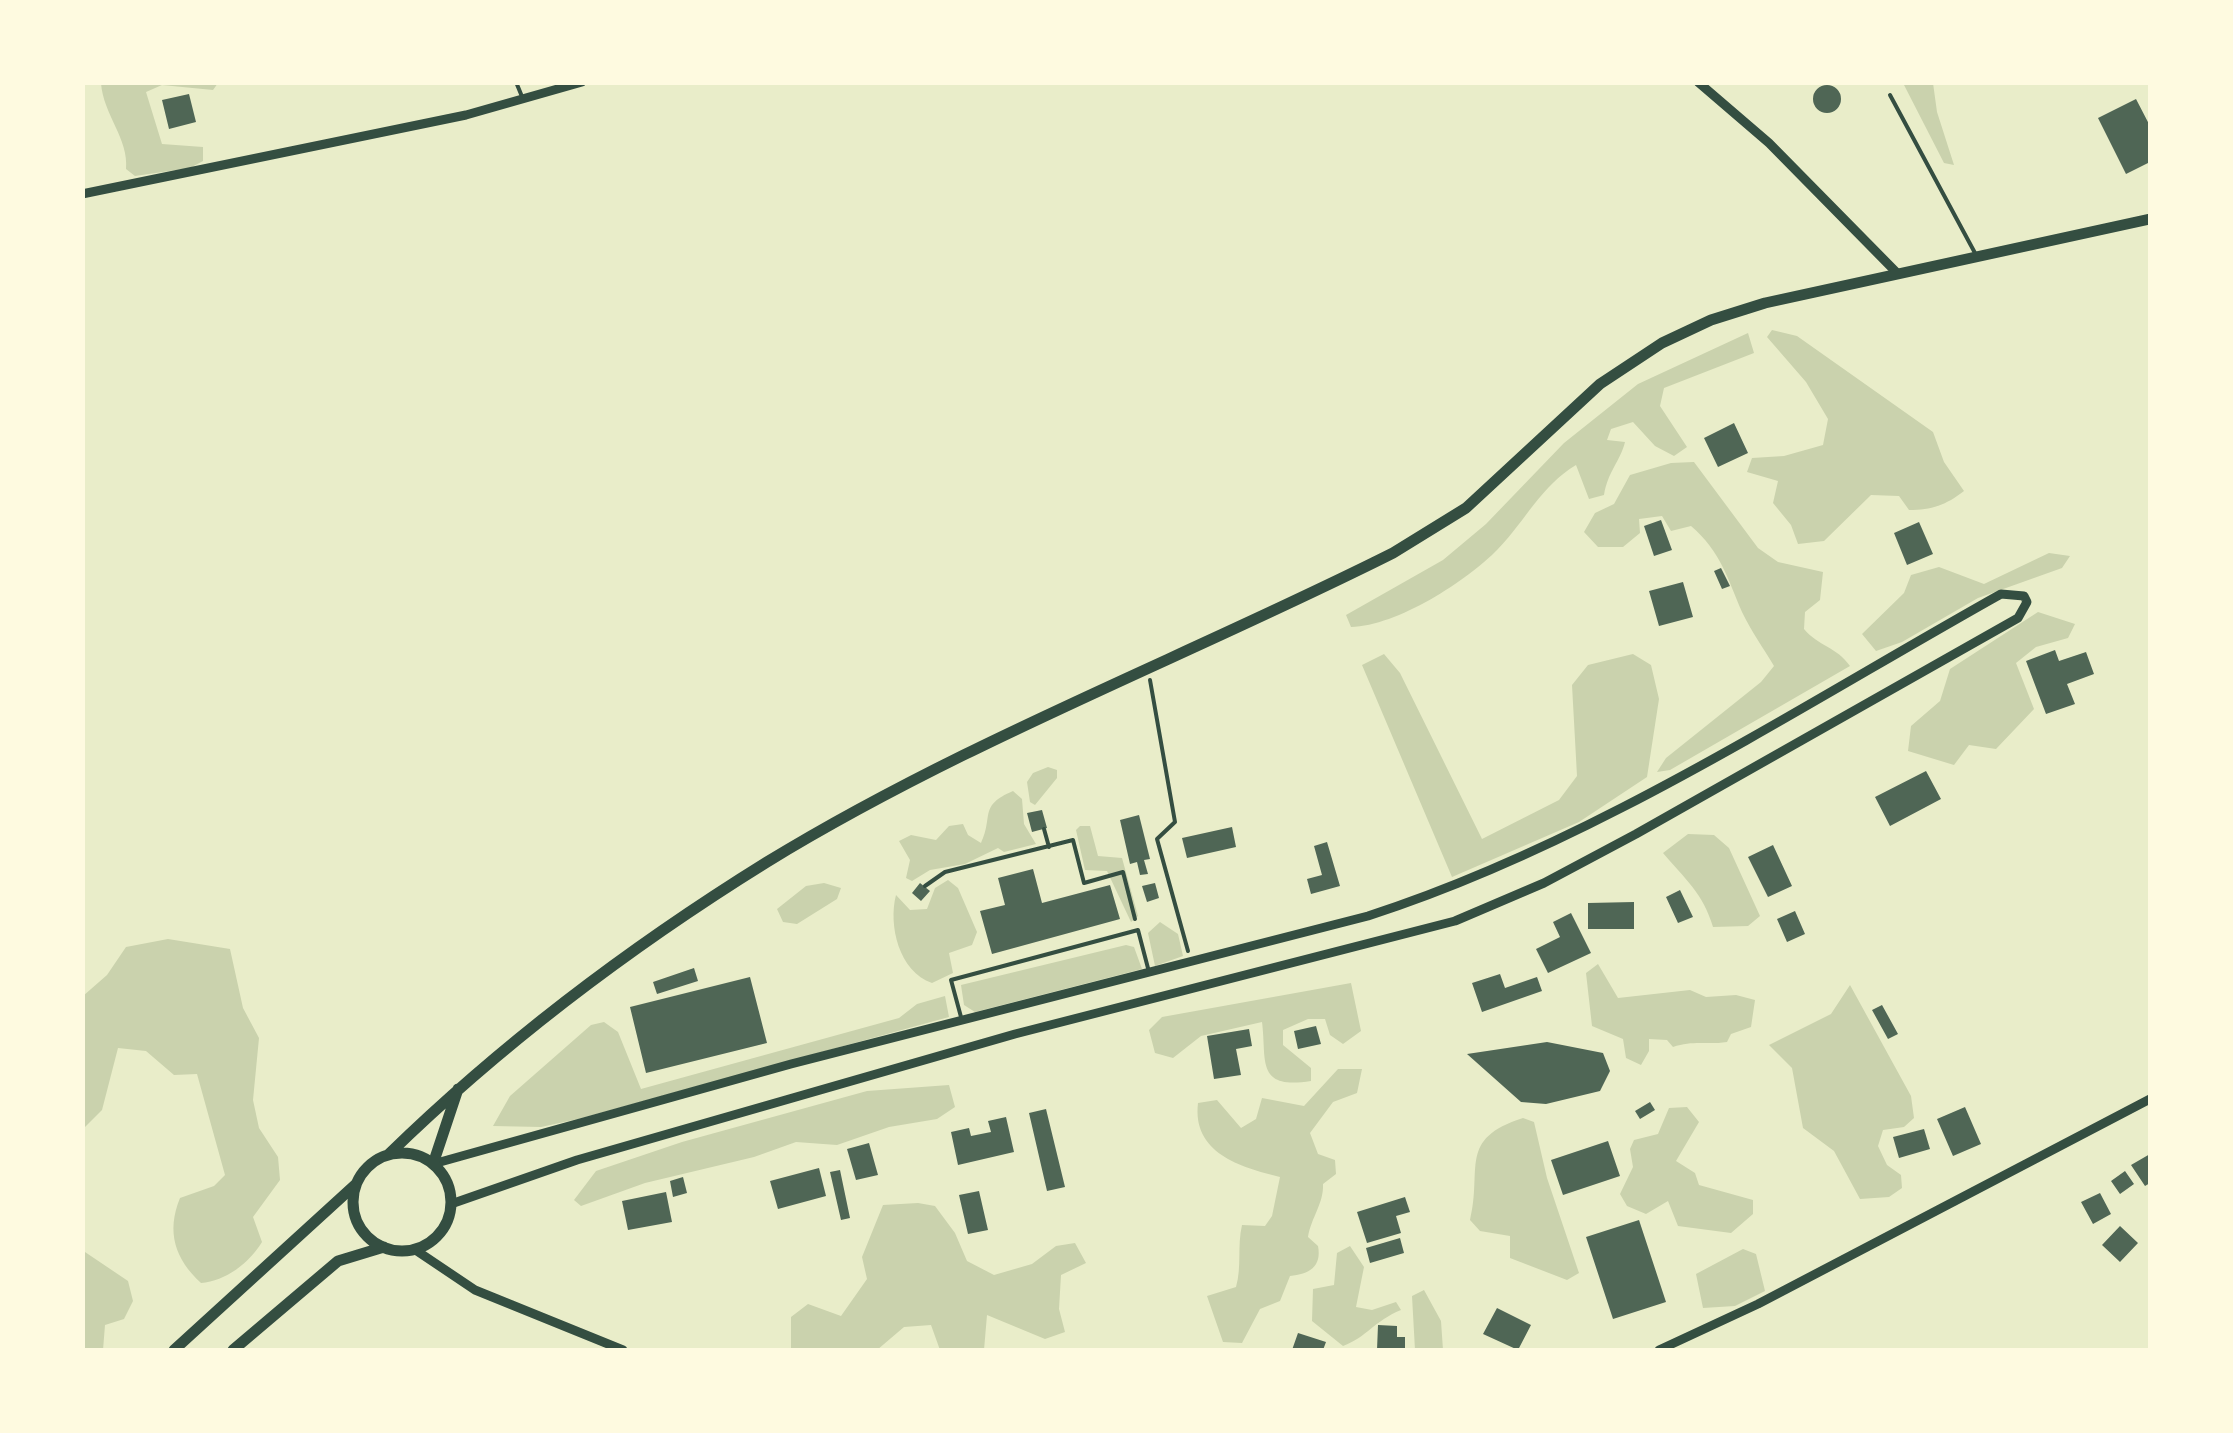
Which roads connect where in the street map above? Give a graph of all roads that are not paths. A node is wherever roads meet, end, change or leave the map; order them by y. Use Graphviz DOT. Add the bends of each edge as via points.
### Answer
graph roads {
  1 [pos="516,82"];
  2 [pos="582,82"];
  3 [pos="1698,82"];
  4 [pos="1890,95"];
  5 [pos="522,100"];
  6 [pos="82,194"];
  7 [pos="2150,219"];
  8 [pos="1977,257"];
  9 [pos="1898,274"];
  10 [pos="1149,972"];
  11 [pos="962,1020"];
  12 [pos="459,1085"];
  13 [pos="2150,1099"];
  14 [pos="390,1154"];
  15 [pos="433,1164"];
  16 [pos="356,1184"];
  17 [pos="451,1204"];
  18 [pos="384,1247"];
  19 [pos="414,1249"];
  20 [pos="174,1350"];
  21 [pos="233,1350"];
  22 [pos="623,1350"];
  23 [pos="1659,1350"];
  1 -- 5 [label="lane"];
  2 -- 5 [label="street"];
  3 -- 9 [label="street" via="1769,143"];
  4 -- 8 [label="lane"];
  5 -- 6 [label="street"];
  7 -- 8 [label="main road"];
  8 -- 9 [label="main road"];
  9 -- 12 [label="main road" via="1765,303 1662,343 1600,384 1466,508 1393,553 910,784 770,860 656,934"];
  10 -- 11 [label="street"];
  10 -- 11 [label="lane" via="1138,930 952,980"];
  10 -- 17 [label="street" via="1454,888 1557,842 2001,594 2027,602 2018,618 1620,842 1456,921 996,1039 594,1154"];
  11 -- 15 [label="street"];
  12 -- 14 [label="main road"];
  12 -- 15 [label="main road"];
  13 -- 23 [label="street"];
  14 -- 15 [label="main road"];
  14 -- 16 [label="main road" via="375,1160"];
  15 -- 17 [label="main road"];
  16 -- 18 [label="main road" via="360,1228"];
  16 -- 20 [label="main road"];
  17 -- 19 [label="main road" via="440,1232"];
  18 -- 19 [label="main road"];
  18 -- 21 [label="main road" via="338,1261"];
  19 -- 22 [label="street" via="476,1290"];
}
